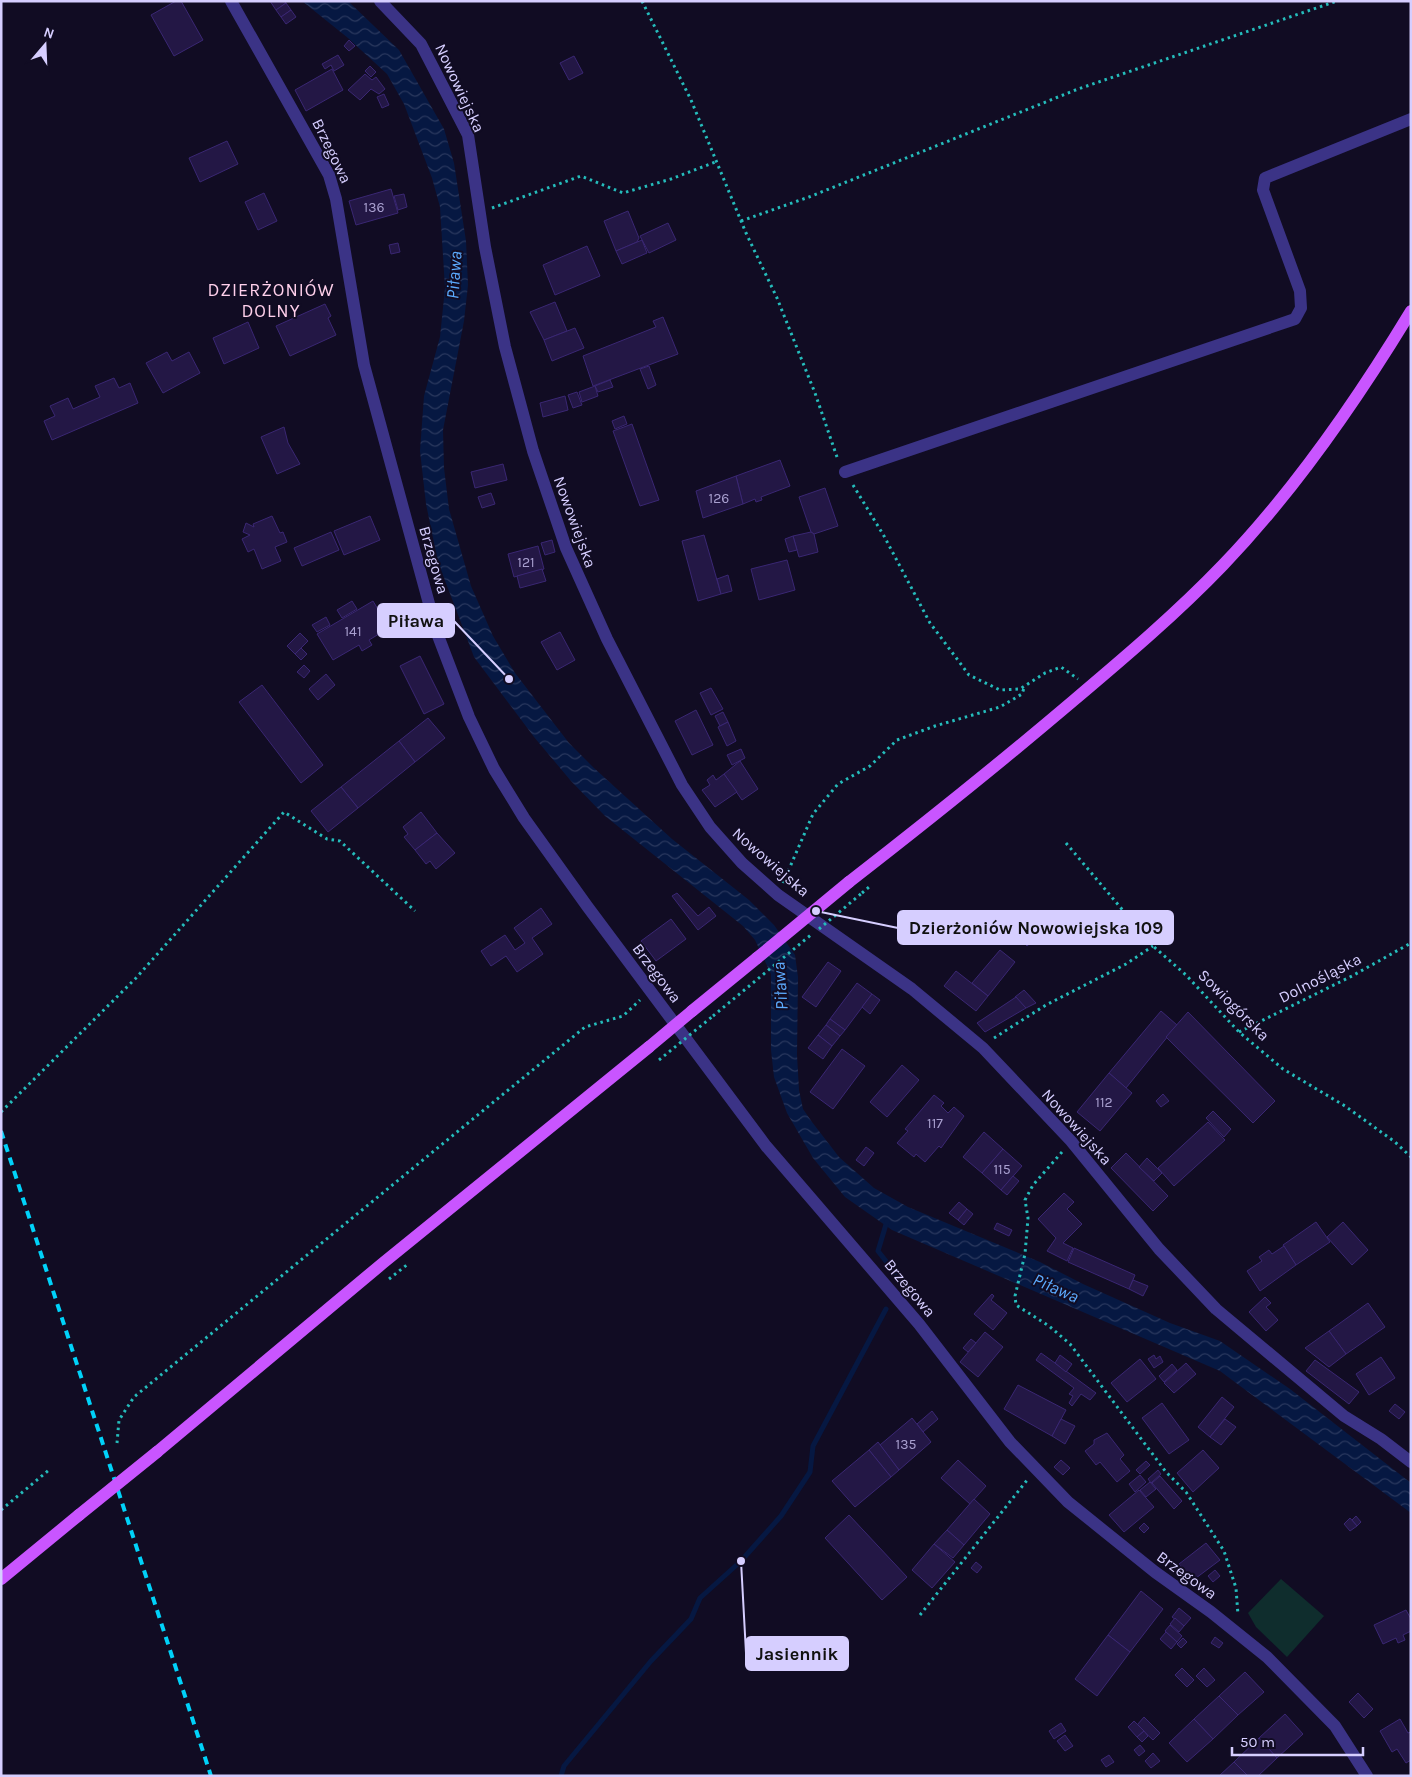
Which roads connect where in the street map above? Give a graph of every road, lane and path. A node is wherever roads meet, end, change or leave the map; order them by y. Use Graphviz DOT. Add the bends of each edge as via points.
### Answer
graph roads {
  1 [pos="231,1"];
  2 [pos="380,1"];
  3 [pos="642,1"];
  4 [pos="1337,1"];
  5 [pos="1411,120"];
  6 [pos="718,161"];
  7 [pos="480,212"];
  8 [pos="741,221"];
  9 [pos="1411,310"];
  10 [pos="845,472"];
  11 [pos="1024,686"];
  12 [pos="1087,689"];
  13 [pos="1066,842"];
  14 [pos="862,894"];
  15 [pos="778,895"];
  16 [pos="415,911"];
  17 [pos="1411,943"];
  18 [pos="1153,946"];
  19 [pos="651,991"];
  20 [pos="1239,1032"];
  21 [pos="983,1048"];
  22 [pos="659,1060"];
  23 [pos="1,1112"];
  24 [pos="1071,1141"];
  25 [pos="1411,1157"];
  26 [pos="117,1443"];
  27 [pos="1411,1462"];
  28 [pos="1036,1468"];
  29 [pos="49,1470"];
  30 [pos="1,1510"];
  31 [pos="1,1578"];
  32 [pos="920,1615"];
  33 [pos="1232,1629"];
  34 [pos="1367,1776"];
  1 -- 19 [label="street, Brzegowa" via="329,175 336,198 364,366 437,633 469,717 494,769 524,818"];
  2 -- 7 [label="street, Nowowiejska" via="421,44 468,135"];
  3 -- 6 [label="path"];
  4 -- 8 [label="path" via="1078,89"];
  5 -- 10 [label="street" via="1265,178 1264,190 1300,291 1301,308 1295,319"];
  6 -- 7 [label="path" via="623,193 581,176"];
  6 -- 8 [label="path"];
  7 -- 15 [label="street, Nowowiejska" via="505,347 533,451 576,575 682,785 724,846"];
  8 -- 10 [label="path" via="777,298"];
  9 -- 12 [label="main road" via="1330,433 1224,564 1161,625"];
  10 -- 11 [label="path" via="884,536 930,623 969,675 1000,690"];
  11 -- 12 [label="path" via="1061,667 1074,674"];
  11 -- 15 [label="path" via="1022,694 1000,707 897,740 870,766 838,784 813,814"];
  12 -- 31 [label="main road, bridge" via="383,1262"];
  13 -- 18 [label="path, Sowiogórska"];
  14 -- 22 [label="path, bridge"];
  15 -- 21 [label="street, Nowowiejska" via="912,989"];
  16 -- 23 [label="path" via="340,841 326,839 284,812 136,978"];
  17 -- 20 [label="path, Dolnośląska"];
  18 -- 20 [label="path, Sowiogórska" via="1186,975"];
  18 -- 21 [label="path" via="1126,964 1046,1004 998,1034"];
  19 -- 26 [label="path" via="623,1016 585,1027 134,1397 119,1420"];
  19 -- 28 [label="street, Brzegowa" via="766,1146 919,1324 1010,1442"];
  20 -- 25 [label="path, Sowiogórska" via="1283,1069 1344,1106"];
  21 -- 24 [label="street, Nowowiejska"];
  24 -- 27 [label="street, Nowowiejska" via="1159,1249 1216,1309 1344,1416"];
  24 -- 33 [label="path" via="1033,1185 1025,1200 1028,1218 1025,1254 1016,1305 1070,1344 1166,1472 1186,1492 1224,1551 1236,1588 1238,1616"];
  28 -- 32 [label="path"];
  28 -- 33 [label="street, Brzegowa" via="1094,1524"];
  29 -- 30 [label="path"];
  33 -- 34 [label="street, Brzegowa" via="1314,1702 1335,1726"];
}
